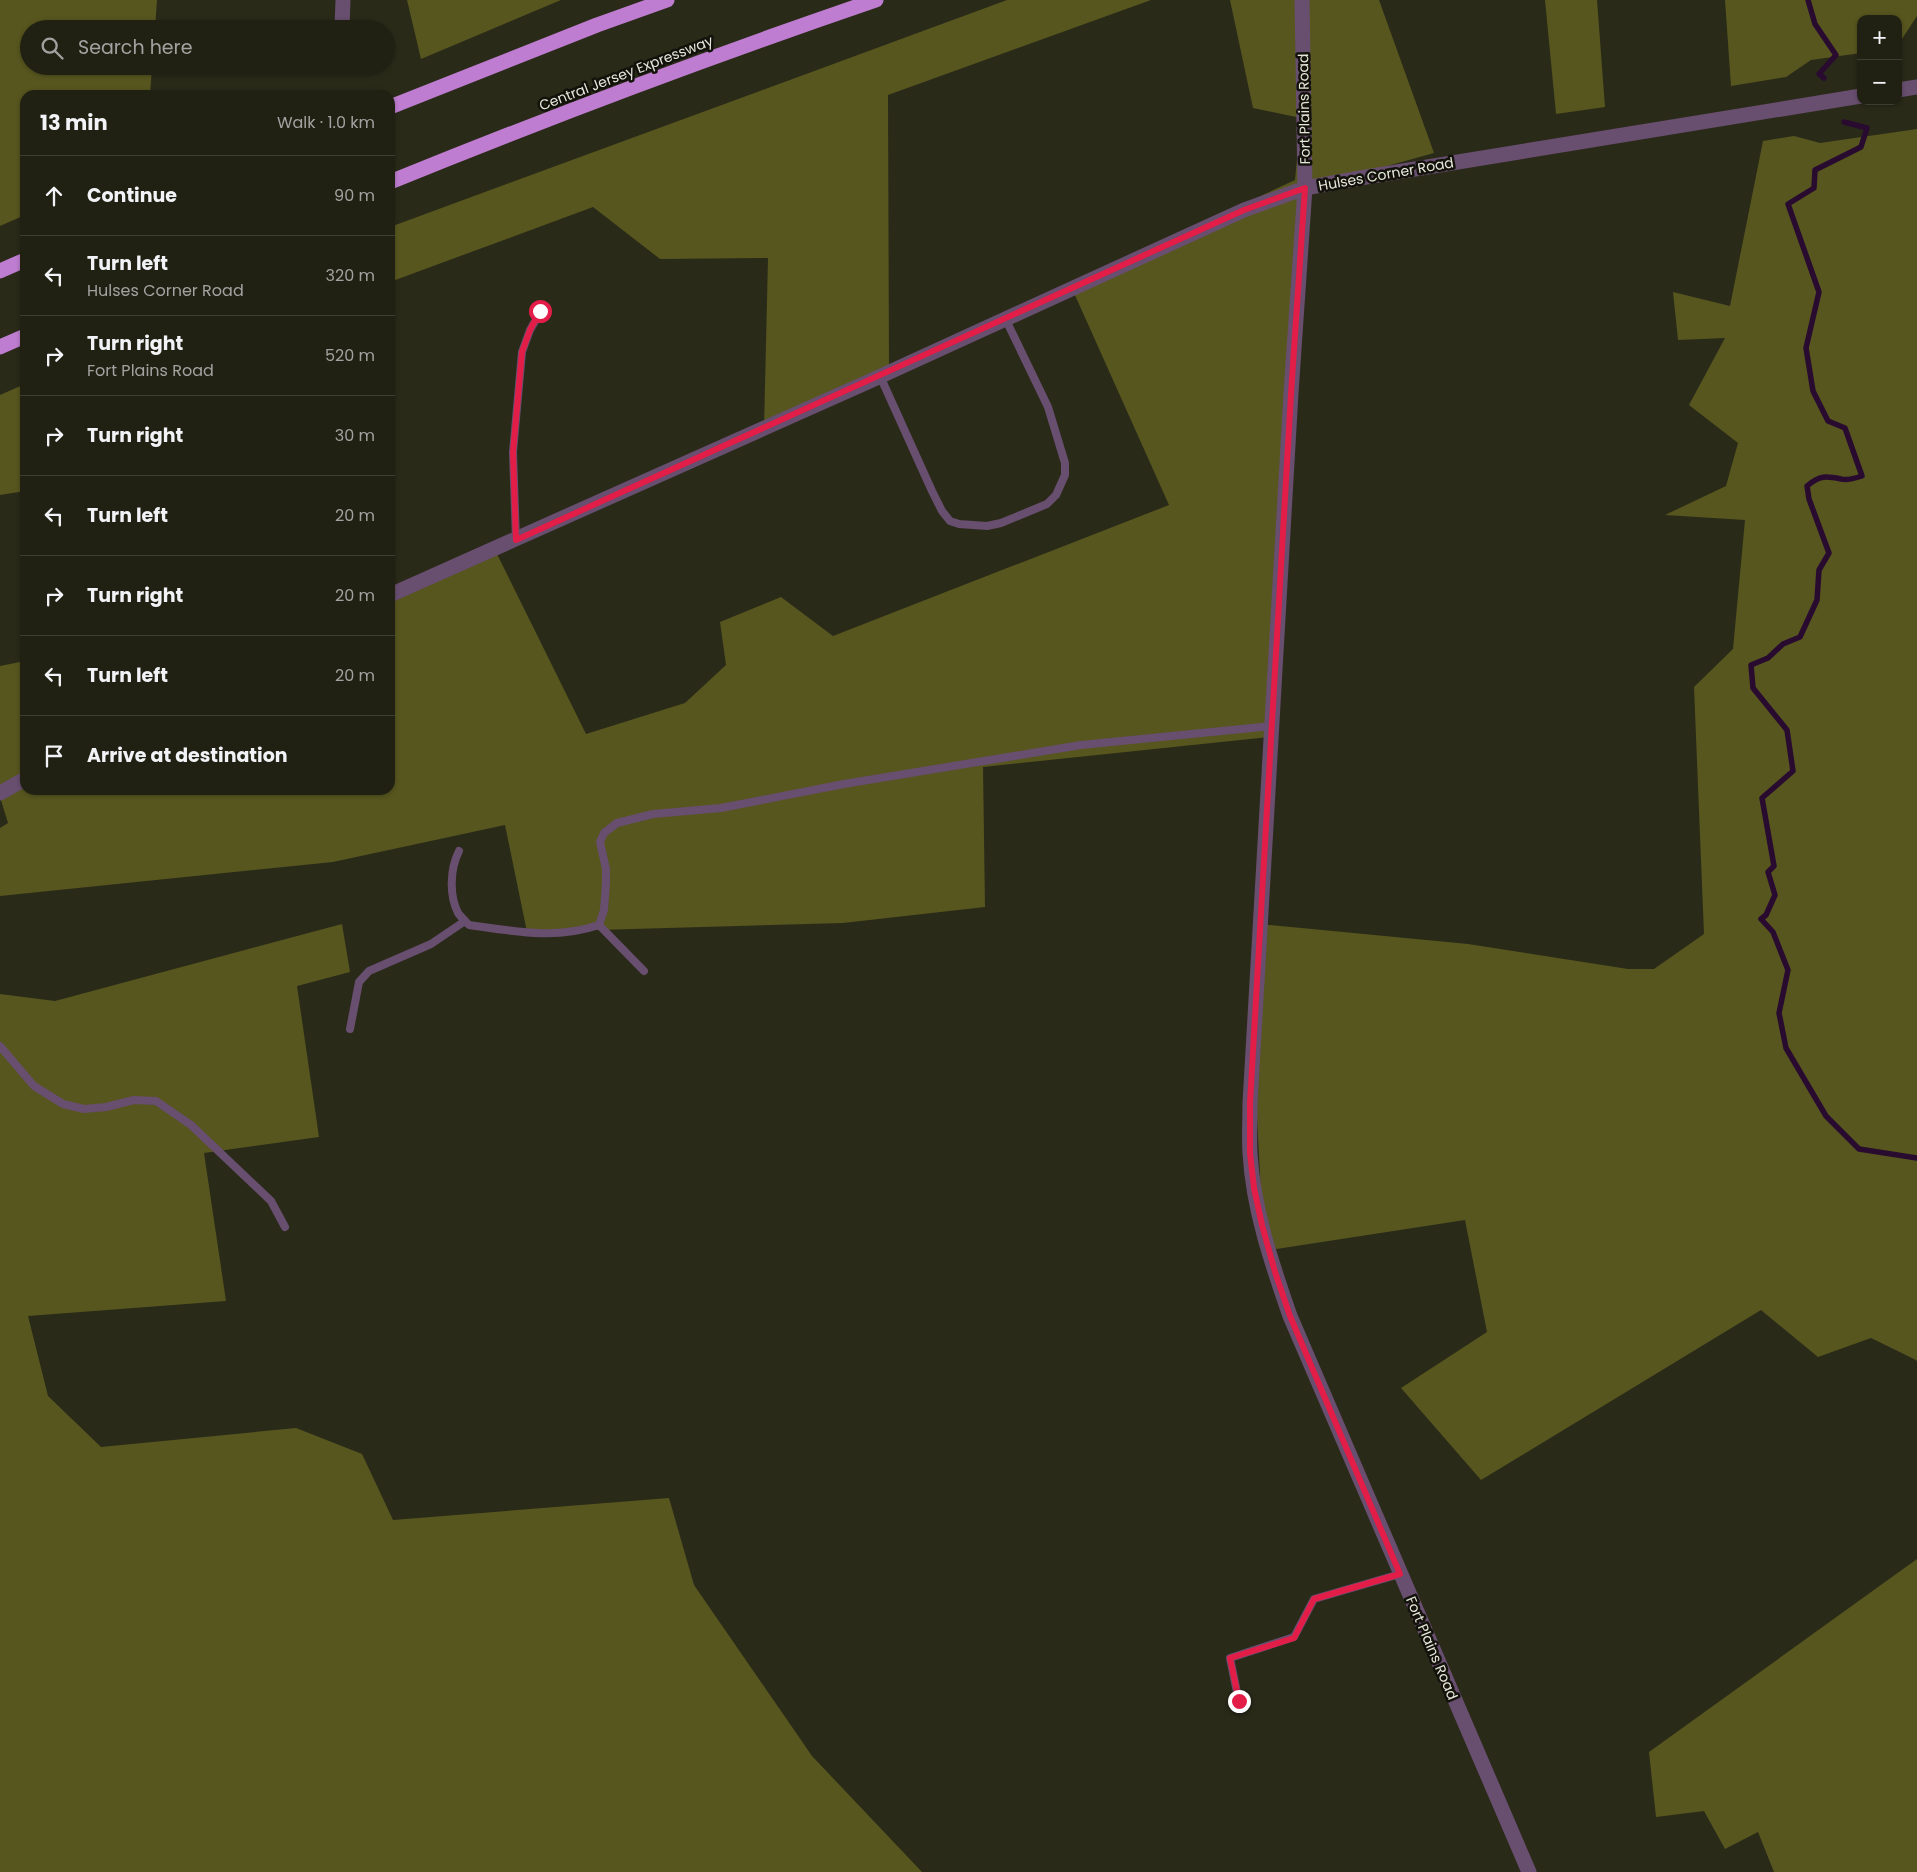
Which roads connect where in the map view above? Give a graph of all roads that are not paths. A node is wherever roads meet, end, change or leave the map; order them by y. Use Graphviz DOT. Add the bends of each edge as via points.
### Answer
graph roads {
  1 [pos="343,0"];
  2 [pos="667,0"];
  3 [pos="876,0"];
  4 [pos="1302,0"];
  5 [pos="342,20"];
  6 [pos="1917,87"];
  7 [pos="1902,89"];
  8 [pos="1857,97"];
  9 [pos="395,105"];
  10 [pos="395,180"];
  11 [pos="1305,188"];
  12 [pos="20,262"];
  13 [pos="0,271"];
  14 [pos="540,311"];
  15 [pos="1005,318"];
  16 [pos="20,338"];
  17 [pos="0,347"];
  18 [pos="880,376"];
  19 [pos="516,540"];
  20 [pos="395,593"];
  21 [pos="1272,726"];
  22 [pos="20,782"];
  23 [pos="0,793"];
  24 [pos="459,851"];
  25 [pos="465,921"];
  26 [pos="599,925"];
  27 [pos="644,970"];
  28 [pos="350,1029"];
  29 [pos="0,1046"];
  30 [pos="285,1227"];
  31 [pos="1400,1574"];
  32 [pos="1240,1707"];
  33 [pos="1529,1872"];
  1 -- 5 [label="street"];
  2 -- 9 [label="highway"];
  3 -- 10 [label="highway, Central Jersey Expressway" via="628,89"];
  4 -- 11 [label="street, Fort Plains Road"];
  6 -- 7 [label="street"];
  8 -- 11 [label="street, Hulses Corner Road"];
  11 -- 15 [label="street, Hulses Corner Road" via="1244,210"];
  11 -- 21 [label="street, Fort Plains Road"];
  12 -- 13 [label="highway"];
  14 -- 19 [label="lane" via="522,352 513,452"];
  15 -- 18 [label="street, Hulses Corner Road"];
  15 -- 18 [label="lane" via="1048,407 1063,456 1065,475 1056,495 1047,504 987,526 950,521 942,512"];
  16 -- 17 [label="highway"];
  18 -- 19 [label="street, Hulses Corner Road"];
  19 -- 20 [label="street, Hulses Corner Road"];
  21 -- 26 [label="lane" via="1081,745 721,808 653,814 617,823 604,833 600,842 606,883"];
  21 -- 31 [label="street, Fort Plains Road" via="1250,1103 1254,1188 1275,1272 1290,1316"];
  22 -- 23 [label="street"];
  24 -- 25 [label="lane" via="454,862 452,895"];
  25 -- 26 [label="lane" via="469,925 537,934 580,931"];
  25 -- 28 [label="lane" via="431,944 369,971 359,982"];
  26 -- 27 [label="lane"];
  29 -- 30 [label="lane" via="34,1086 63,1104 84,1109 134,1100 156,1101 191,1125 271,1201"];
  31 -- 32 [label="lane" via="1314,1599 1294,1638 1230,1658"];
  31 -- 33 [label="street, Fort Plains Road"];
}
